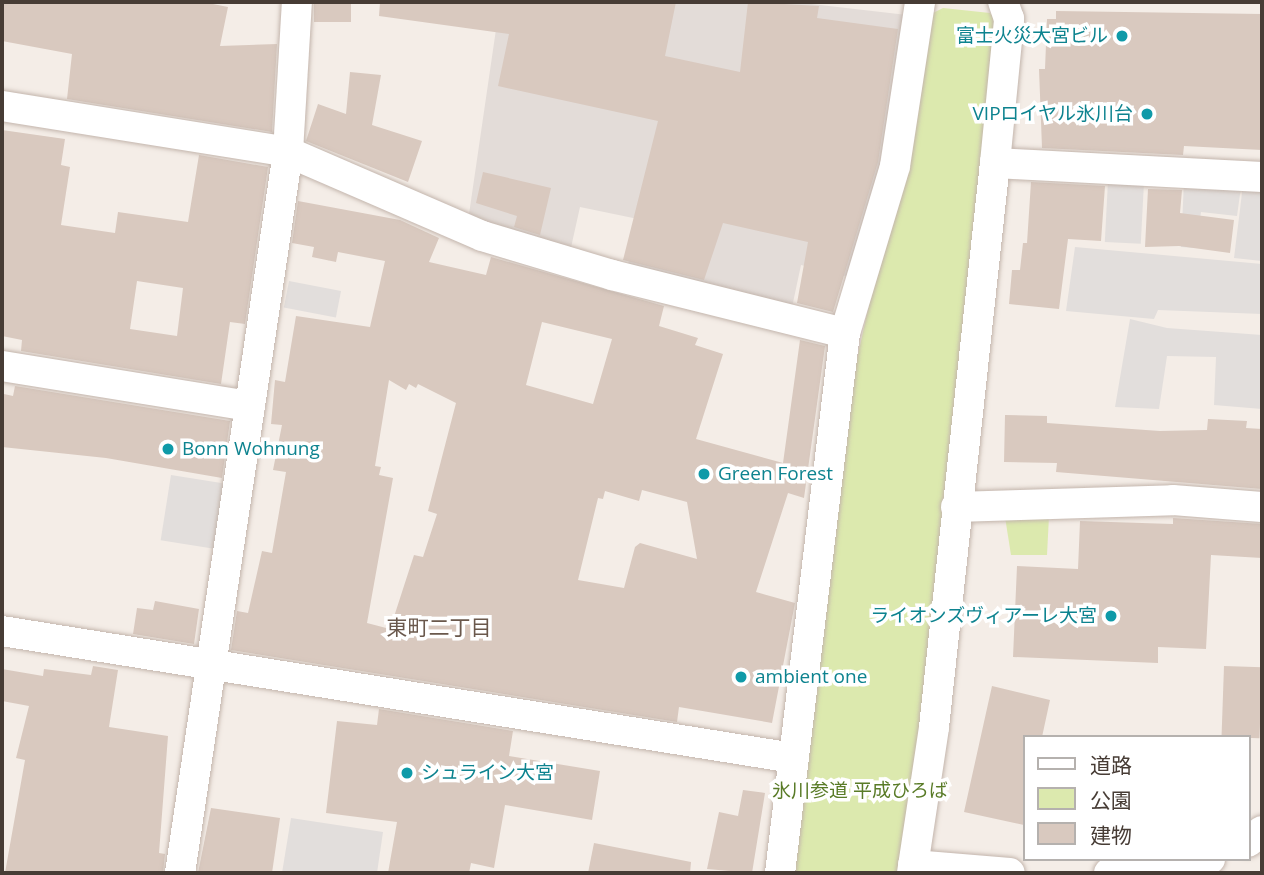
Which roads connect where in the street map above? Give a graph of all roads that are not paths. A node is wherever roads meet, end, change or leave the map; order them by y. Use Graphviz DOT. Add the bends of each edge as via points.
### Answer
graph roads {
  1 [pos="297,2"];
  2 [pos="920,2"];
  3 [pos="1003,2"];
  4 [pos="2,106"];
  5 [pos="288,152"];
  6 [pos="995,163"];
  7 [pos="1262,177"];
  8 [pos="845,333"];
  9 [pos="2,366"];
  10 [pos="250,406"];
  11 [pos="956,507"];
  12 [pos="1262,507"];
  13 [pos="2,631"];
  14 [pos="211,663"];
  15 [pos="793,758"];
  16 [pos="1196,861"];
  17 [pos="913,869"];
  18 [pos="180,873"];
  19 [pos="780,873"];
  20 [pos="1010,873"];
  21 [pos="1109,873"];
  1 -- 5 [label="street"];
  2 -- 8 [label="street" via="895,166"];
  3 -- 6 [label="street" via="1009,19"];
  4 -- 5 [label="street"];
  5 -- 8 [label="street" via="482,236 612,275"];
  5 -- 10 [label="street"];
  6 -- 7 [label="street"];
  6 -- 11 [label="street"];
  8 -- 15 [label="street"];
  9 -- 10 [label="street"];
  10 -- 14 [label="street"];
  11 -- 12 [label="street" via="1173,500"];
  11 -- 17 [label="street" via="934,727"];
  13 -- 14 [label="street"];
  14 -- 15 [label="street"];
  14 -- 18 [label="street"];
  15 -- 19 [label="street"];
  16 -- 21 [label="street"];
  17 -- 20 [label="street"];
}
